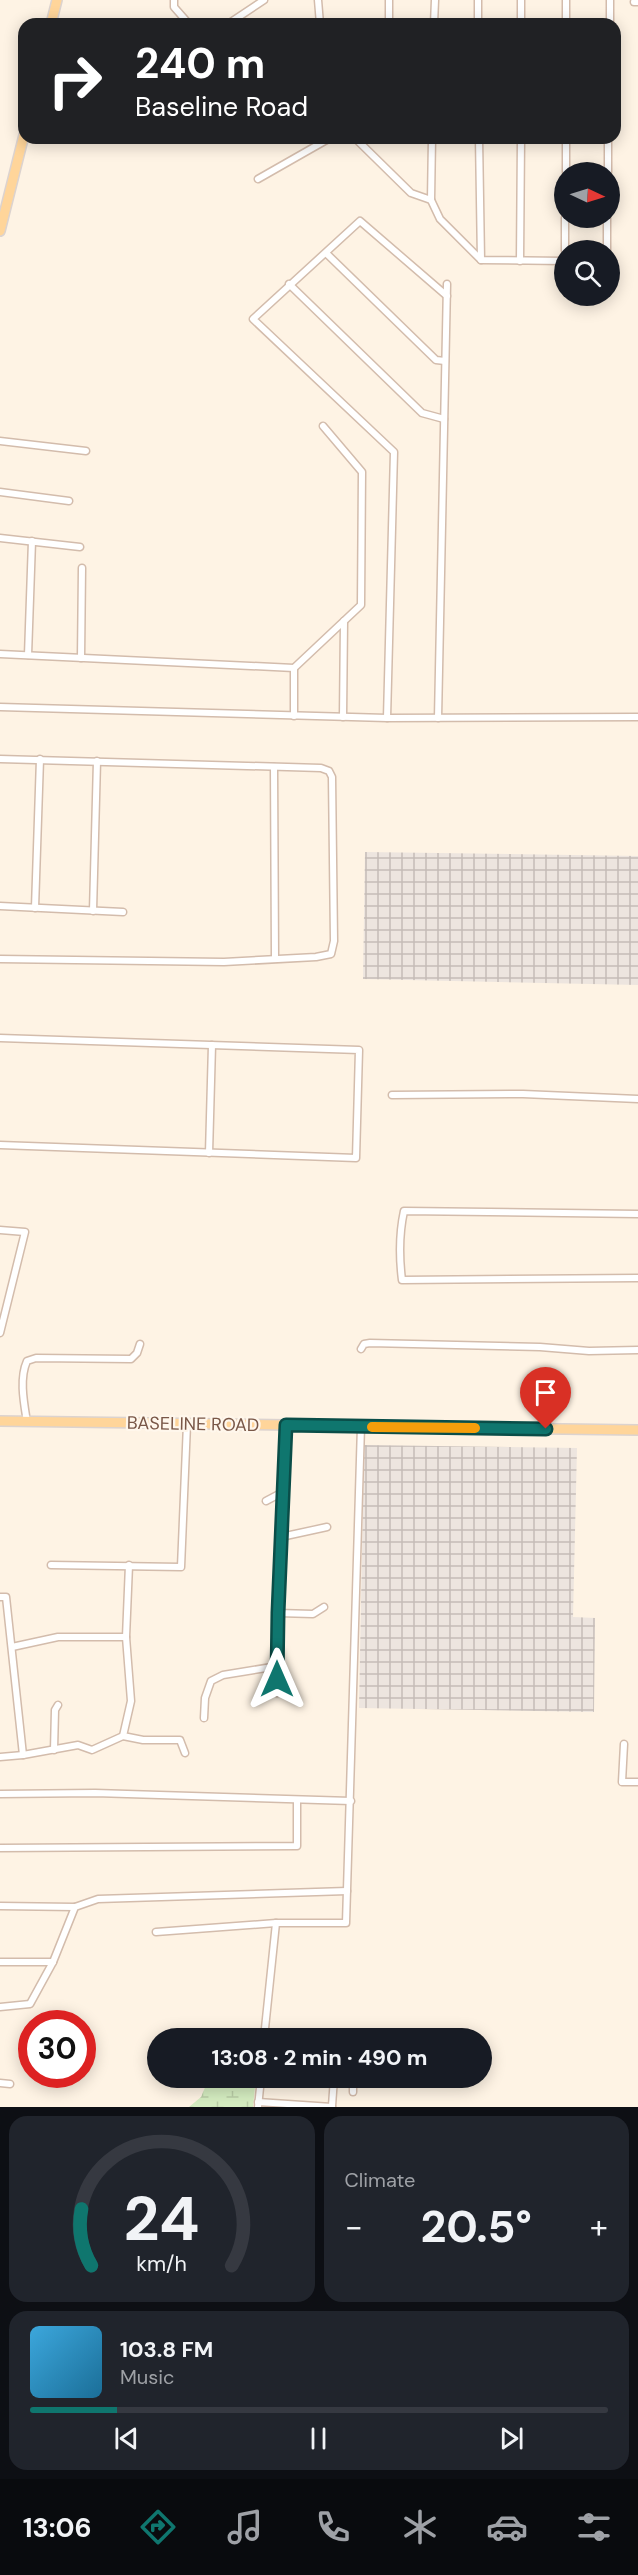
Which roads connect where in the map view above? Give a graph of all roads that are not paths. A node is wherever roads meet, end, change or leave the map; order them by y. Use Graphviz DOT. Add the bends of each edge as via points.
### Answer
graph roads {
  1 [pos="57,0"];
  2 [pos="174,0"];
  3 [pos="264,0"];
  4 [pos="318,0"];
  5 [pos="389,0"];
  6 [pos="435,0"];
  7 [pos="478,0"];
  8 [pos="521,0"];
  9 [pos="566,0"];
  10 [pos="610,0"];
  11 [pos="52,18"];
  12 [pos="184,18"];
  13 [pos="237,18"];
  14 [pos="320,18"];
  15 [pos="389,18"];
  16 [pos="434,18"];
  17 [pos="478,18"];
  18 [pos="521,18"];
  19 [pos="566,18"];
  20 [pos="609,18"];
  21 [pos="21,144"];
  22 [pos="319,144"];
  23 [pos="361,144"];
  24 [pos="432,144"];
  25 [pos="479,144"];
  26 [pos="521,144"];
  27 [pos="566,144"];
  28 [pos="608,144"];
  29 [pos="566,162"];
  30 [pos="608,162"];
  31 [pos="258,179"];
  32 [pos="5,193"];
  33 [pos="431,200"];
  34 [pos="0,231"];
  35 [pos="326,253"];
  36 [pos="481,260"];
  37 [pos="520,261"];
  38 [pos="554,261"];
  39 [pos="289,284"];
  40 [pos="447,284"];
  41 [pos="447,296"];
  42 [pos="445,361"];
  43 [pos="444,419"];
  44 [pos="323,426"];
  45 [pos="0,441"];
  46 [pos="86,451"];
  47 [pos="0,492"];
  48 [pos="69,501"];
  49 [pos="0,538"];
  50 [pos="32,542"];
  51 [pos="80,547"];
  52 [pos="81,568"];
  53 [pos="344,621"];
  54 [pos="0,654"];
  55 [pos="28,655"];
  56 [pos="81,658"];
  57 [pos="294,668"];
  58 [pos="0,707"];
  59 [pos="294,716"];
  60 [pos="343,717"];
  61 [pos="638,717"];
  62 [pos="387,718"];
  63 [pos="438,718"];
  64 [pos="0,759"];
  65 [pos="40,759"];
  66 [pos="97,761"];
  67 [pos="274,768"];
  68 [pos="0,906"];
  69 [pos="34,908"];
  70 [pos="93,910"];
  71 [pos="123,912"];
  72 [pos="275,958"];
  73 [pos="0,959"];
  74 [pos="0,1038"];
  75 [pos="212,1045"];
  76 [pos="392,1095"];
  77 [pos="638,1099"];
  78 [pos="0,1145"];
  79 [pos="208,1153"];
  80 [pos="638,1214"];
  81 [pos="0,1230"];
  82 [pos="638,1278"];
  83 [pos="0,1333"];
  84 [pos="141,1344"];
  85 [pos="361,1349"];
  86 [pos="638,1350"];
  87 [pos="0,1421"];
  88 [pos="27,1422"];
  89 [pos="187,1424"];
  90 [pos="286,1425"];
  91 [pos="361,1426"];
  92 [pos="638,1430"];
  93 [pos="283,1492"];
  94 [pos="266,1501"];
  95 [pos="327,1527"];
  96 [pos="281,1537"];
  97 [pos="51,1565"];
  98 [pos="129,1565"];
  99 [pos="0,1597"];
  100 [pos="324,1607"];
  101 [pos="278,1613"];
  102 [pos="126,1636"];
  103 [pos="12,1647"];
  104 [pos="278,1666"];
  105 [pos="277,1693"];
  106 [pos="58,1705"];
  107 [pos="204,1718"];
  108 [pos="123,1736"];
  109 [pos="624,1744"];
  110 [pos="54,1750"];
  111 [pos="184,1753"];
  112 [pos="24,1755"];
  113 [pos="0,1757"];
  114 [pos="638,1782"];
  115 [pos="0,1794"];
  116 [pos="297,1800"];
  117 [pos="351,1801"];
  118 [pos="0,1848"];
  119 [pos="347,1891"];
  120 [pos="0,1906"];
  121 [pos="75,1907"];
  122 [pos="276,1923"];
  123 [pos="156,1932"];
  124 [pos="0,1962"];
  125 [pos="53,1962"];
  126 [pos="0,2007"];
  127 [pos="265,2028"];
  128 [pos="0,2083"];
  129 [pos="10,2084"];
  130 [pos="260,2088"];
  131 [pos="333,2088"];
  132 [pos="353,2088"];
  133 [pos="353,2092"];
  134 [pos="258,2105"];
  135 [pos="332,2106"];
  1 -- 11 [label="main road"];
  2 -- 12 [label="street" via="174,7"];
  3 -- 13 [label="street"];
  4 -- 14 [label="street"];
  5 -- 15 [label="street"];
  6 -- 16 [label="street"];
  7 -- 17 [label="street"];
  8 -- 18 [label="street"];
  9 -- 19 [label="street"];
  10 -- 20 [label="street"];
  21 -- 32 [label="main road"];
  22 -- 31 [label="street"];
  23 -- 33 [label="street" via="411,193"];
  24 -- 33 [label="street"];
  25 -- 36 [label="street"];
  26 -- 37 [label="street"];
  27 -- 29 [label="street"];
  28 -- 30 [label="street"];
  32 -- 34 [label="main road"];
  33 -- 36 [label="street" via="440,219"];
  35 -- 39 [label="street"];
  35 -- 41 [label="street" via="360,221"];
  35 -- 42 [label="street" via="436,360"];
  36 -- 37 [label="street"];
  37 -- 38 [label="street"];
  39 -- 43 [label="street" via="422,413"];
  39 -- 62 [label="street" via="253,319 394,452"];
  40 -- 41 [label="street"];
  41 -- 42 [label="street"];
  42 -- 43 [label="street"];
  43 -- 63 [label="street"];
  44 -- 53 [label="street" via="362,472 361,605"];
  45 -- 46 [label="street"];
  47 -- 48 [label="street"];
  49 -- 50 [label="street"];
  50 -- 51 [label="street"];
  50 -- 55 [label="street"];
  52 -- 56 [label="street"];
  53 -- 57 [label="street"];
  53 -- 60 [label="street"];
  54 -- 55 [label="street"];
  55 -- 56 [label="street"];
  56 -- 57 [label="street"];
  57 -- 59 [label="street"];
  58 -- 59 [label="street"];
  59 -- 60 [label="street"];
  60 -- 62 [label="street"];
  61 -- 63 [label="street"];
  62 -- 63 [label="street"];
  64 -- 65 [label="street"];
  65 -- 66 [label="street"];
  65 -- 69 [label="street"];
  66 -- 67 [label="street"];
  66 -- 70 [label="street"];
  67 -- 72 [label="street"];
  67 -- 72 [label="street" via="321,768 332,777 334,941 328,956"];
  68 -- 69 [label="street"];
  69 -- 70 [label="street"];
  70 -- 71 [label="street"];
  72 -- 73 [label="street" via="224,962"];
  74 -- 75 [label="street"];
  75 -- 79 [label="street"];
  75 -- 79 [label="street" via="359,1050 356,1158"];
  76 -- 77 [label="street" via="523,1094"];
  78 -- 79 [label="street"];
  80 -- 82 [label="street" via="404,1211 400,1261 402,1280"];
  81 -- 83 [label="street" via="26,1232"];
  84 -- 88 [label="street" via="131,1359 27,1361 23,1368 23,1396"];
  85 -- 86 [label="street" via="370,1343"];
  87 -- 88 [label="main road, BASELINE ROAD"];
  88 -- 89 [label="main road, BASELINE ROAD"];
  89 -- 90 [label="main road, BASELINE ROAD"];
  89 -- 98 [label="street" via="181,1567"];
  90 -- 91 [label="main road, BASELINE ROAD"];
  90 -- 93 [label="street"];
  91 -- 92 [label="main road, BASELINE ROAD"];
  91 -- 117 [label="street"];
  93 -- 94 [label="street"];
  93 -- 96 [label="street"];
  95 -- 96 [label="street"];
  96 -- 101 [label="street"];
  97 -- 98 [label="street"];
  98 -- 102 [label="street"];
  99 -- 103 [label="street" via="6,1597"];
  100 -- 101 [label="street" via="313,1614"];
  101 -- 104 [label="street"];
  102 -- 103 [label="street" via="58,1636"];
  102 -- 108 [label="street" via="131,1701"];
  103 -- 112 [label="street"];
  104 -- 105 [label="street"];
  104 -- 107 [label="street" via="211,1681"];
  106 -- 110 [label="street"];
  108 -- 110 [label="street" via="92,1750 78,1745"];
  108 -- 111 [label="street" via="180,1740"];
  109 -- 114 [label="street" via="622,1782"];
  110 -- 112 [label="street"];
  112 -- 113 [label="street"];
  115 -- 116 [label="street"];
  116 -- 117 [label="street"];
  116 -- 118 [label="street" via="297,1845"];
  117 -- 119 [label="street"];
  119 -- 121 [label="street" via="98,1899"];
  119 -- 122 [label="street" via="346,1923"];
  120 -- 121 [label="street"];
  121 -- 125 [label="street"];
  122 -- 123 [label="street"];
  122 -- 127 [label="street"];
  124 -- 125 [label="street"];
  125 -- 126 [label="street" via="30,2004"];
  128 -- 129 [label="street"];
  130 -- 134 [label="street"];
  131 -- 135 [label="street"];
  132 -- 133 [label="street"];
  134 -- 135 [label="street"];
}
